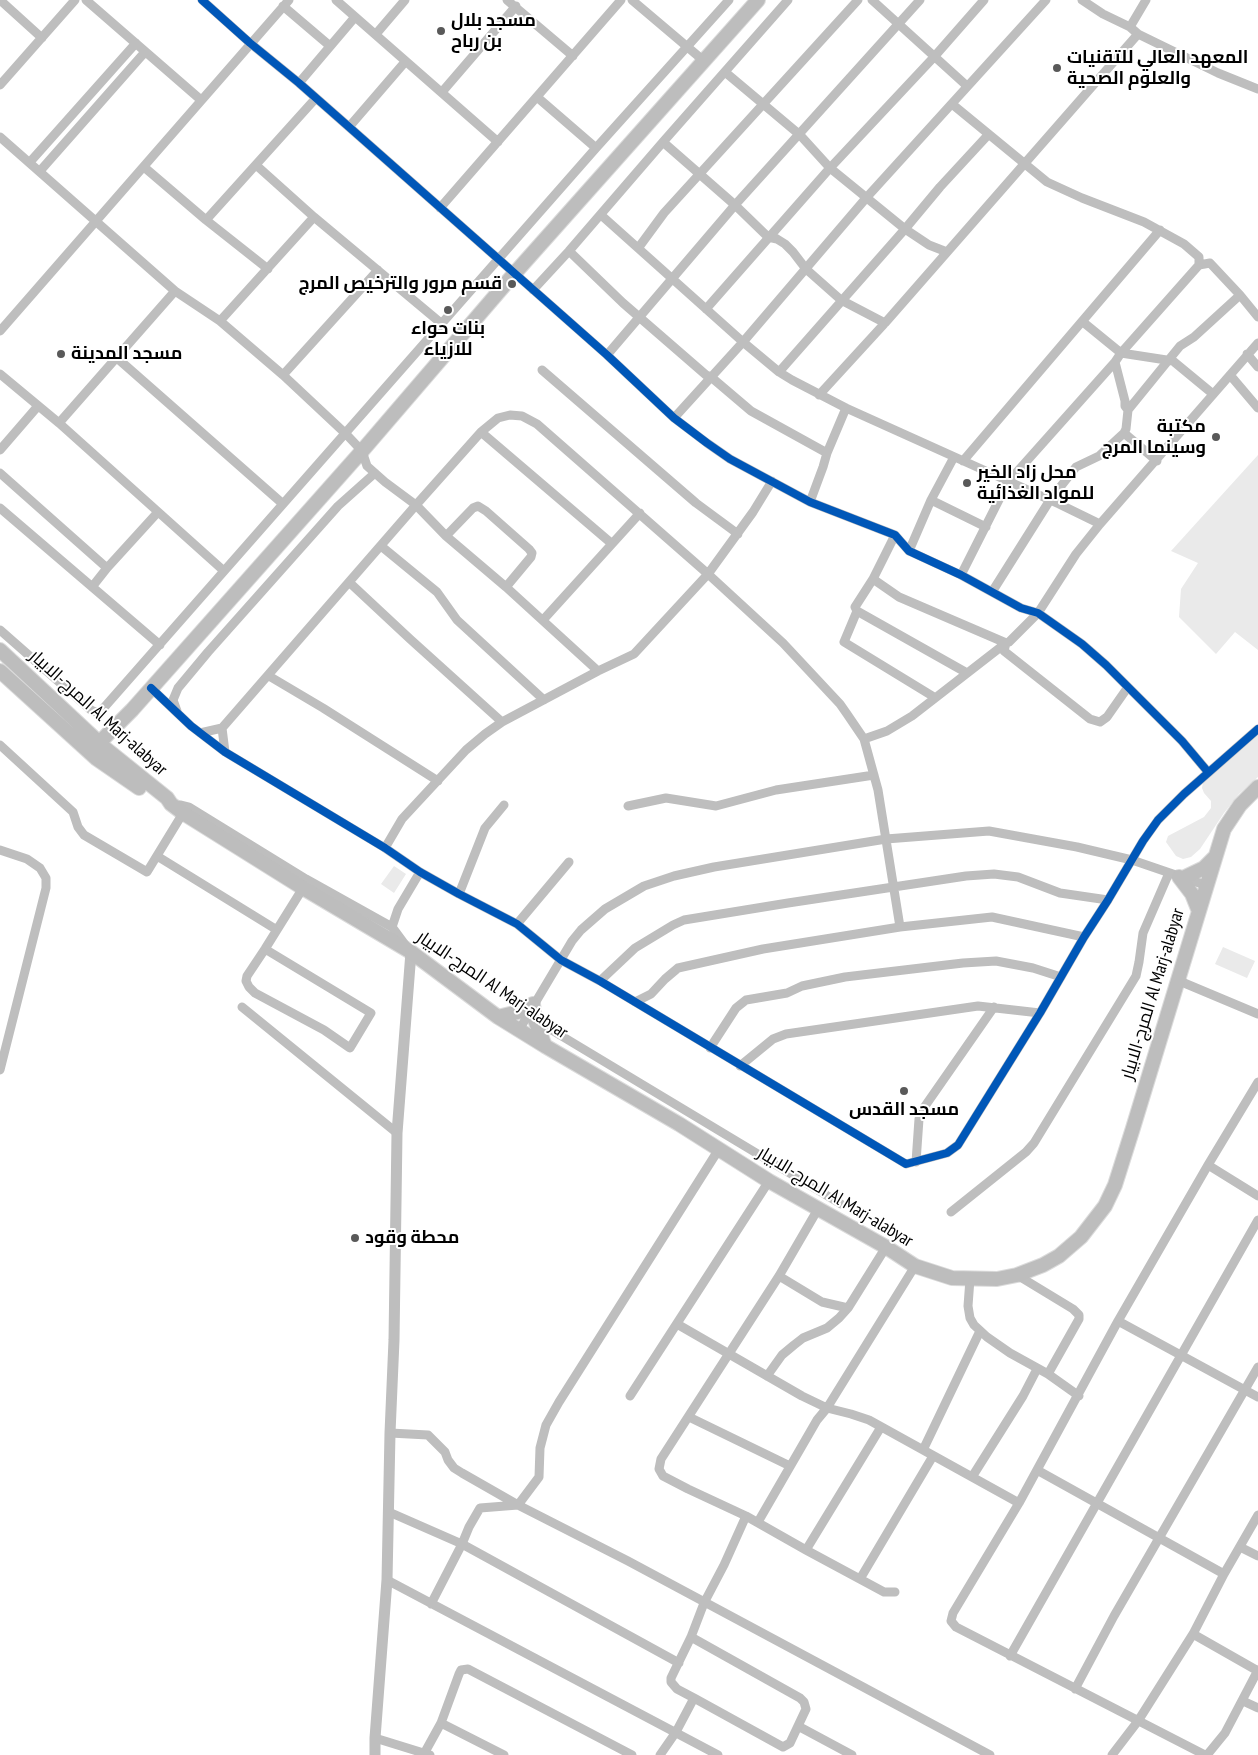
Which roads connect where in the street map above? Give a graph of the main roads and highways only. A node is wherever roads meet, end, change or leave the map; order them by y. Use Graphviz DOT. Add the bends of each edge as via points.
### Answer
graph roads {
  1 [pos="758,0"];
  2 [pos="0,650"];
  3 [pos="0,671"];
  4 [pos="85,730"];
  5 [pos="114,732"];
  6 [pos="98,751"];
  7 [pos="119,760"];
  8 [pos="1258,788"];
  9 [pos="176,808"];
  10 [pos="1214,858"];
  11 [pos="1198,909"];
  12 [pos="498,1017"];
  13 [pos="545,1046"];
  1 -- 5 [label="main road"];
  2 -- 4 [label="main road, المرج-الابيار Al Marj-alabyar"];
  3 -- 6 [label="main road, المرج-الابيار Al Marj-alabyar"];
  4 -- 5 [label="main road"];
  4 -- 6 [label="main road, المرج-الابيار Al Marj-alabyar"];
  5 -- 6 [label="main road"];
  5 -- 7 [label="main road"];
  6 -- 7 [label="main road, المرج-الابيار Al Marj-alabyar"];
  6 -- 9 [label="main road, المرج-الابيار Al Marj-alabyar" via="144,791"];
  7 -- 9 [label="main road, المرج-الابيار Al Marj-alabyar"];
  8 -- 10 [label="main road, المرج-الابيار Al Marj-alabyar" via="1232,814"];
  9 -- 12 [label="main road, المرج-الابيار Al Marj-alabyar" via="410,952"];
  10 -- 11 [label="main road, المرج-الابيار Al Marj-alabyar"];
  10 -- 11 [label="main road" via="1204,868 1177,876 1192,894"];
  11 -- 13 [label="main road, المرج-الابيار Al Marj-alabyar" via="1133,1128 1105,1206 1081,1237 1059,1256 1017,1275 997,1279 952,1278 915,1266"];
  12 -- 13 [label="main road, المرج-الابيار Al Marj-alabyar"];
  12 -- 13 [label="main road" via="533,1011"];
}
